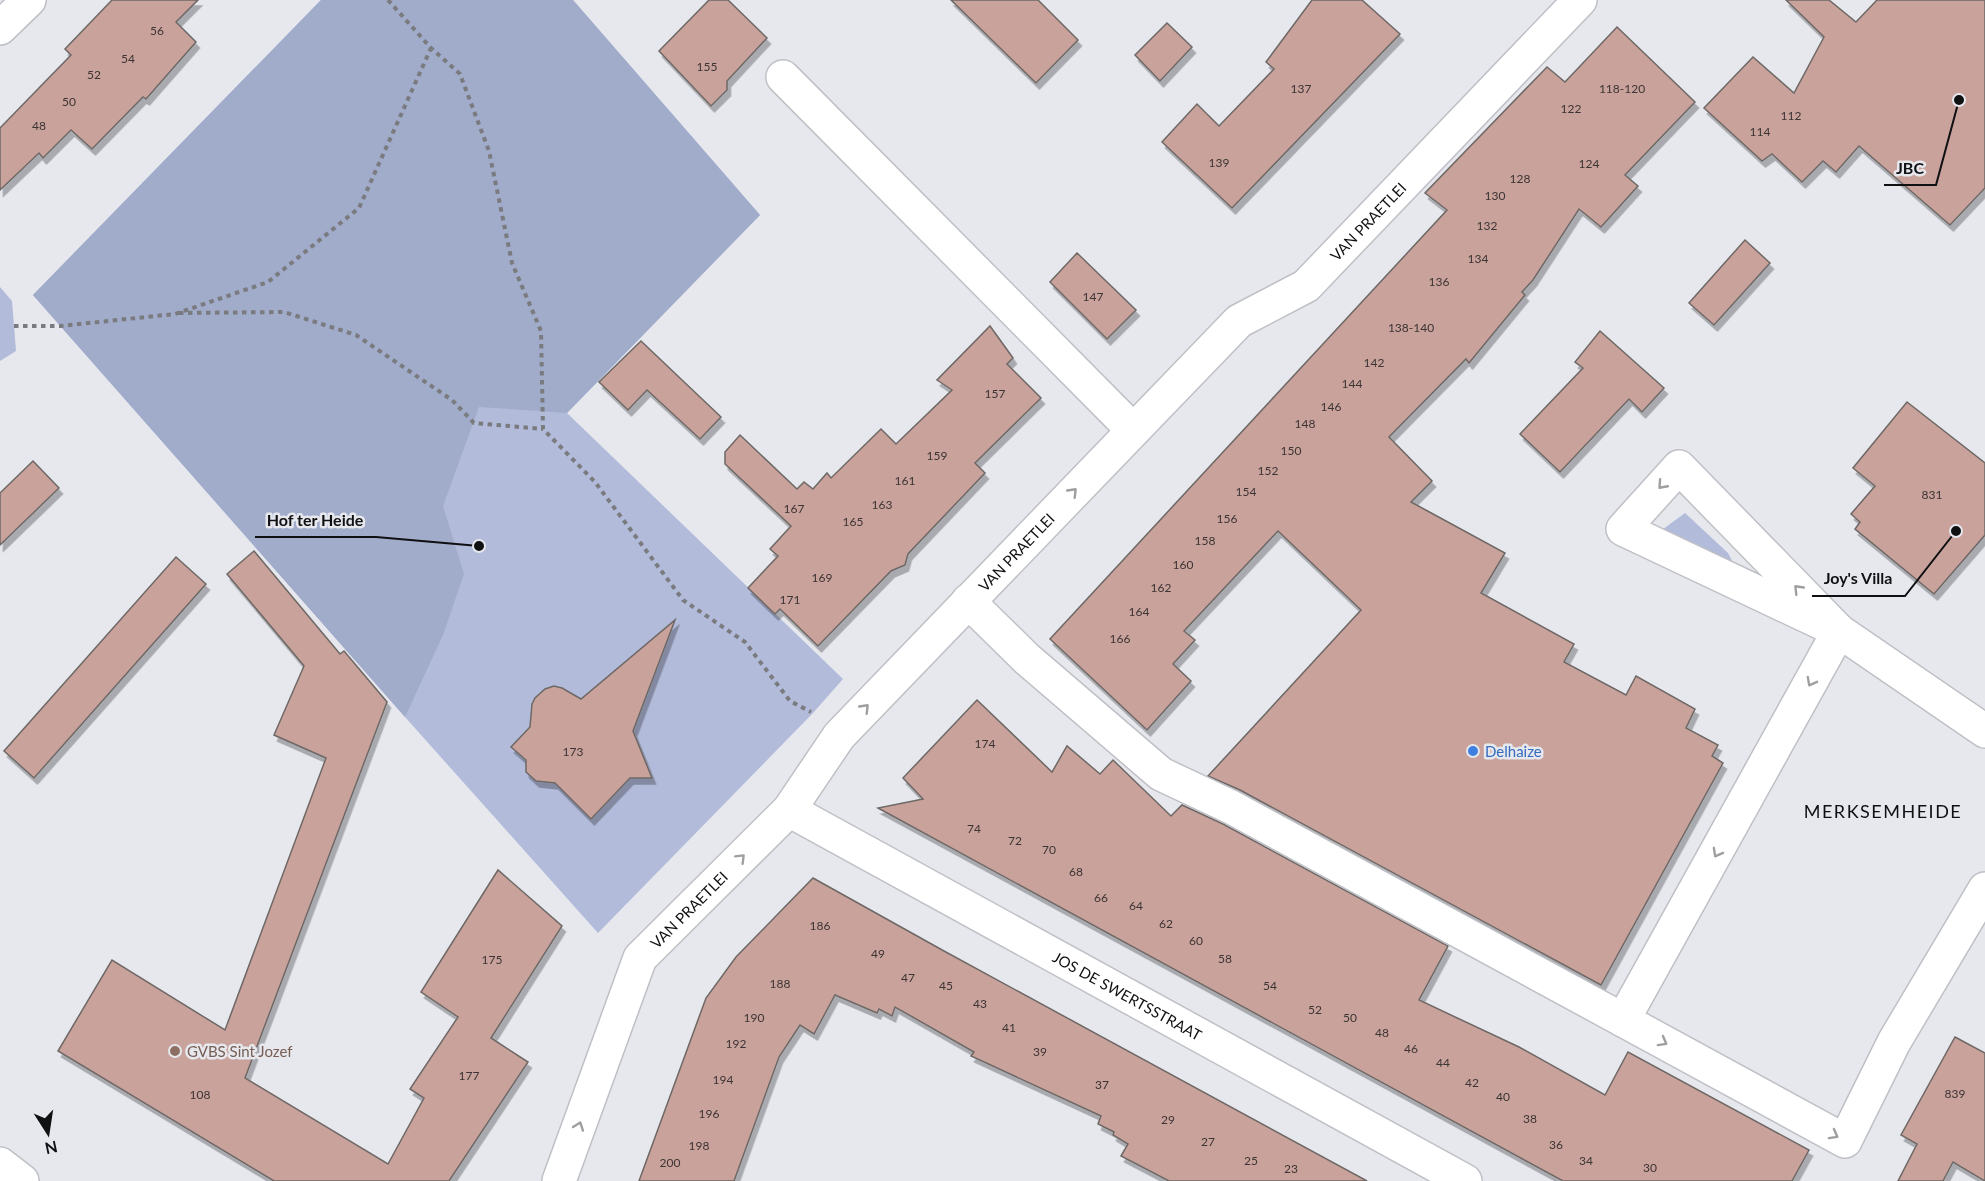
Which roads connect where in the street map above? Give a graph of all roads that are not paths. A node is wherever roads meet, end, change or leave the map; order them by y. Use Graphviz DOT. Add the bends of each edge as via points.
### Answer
graph roads {
  1 [pos="28,0"];
  2 [pos="1580,0"];
  3 [pos="0,28"];
  4 [pos="783,77"];
  5 [pos="1133,430"];
  6 [pos="968,601"];
  7 [pos="1839,631"];
  8 [pos="1985,731"];
  9 [pos="789,810"];
  10 [pos="1985,889"];
  11 [pos="1623,1020"];
  12 [pos="0,1164"];
  13 [pos="22,1181"];
  14 [pos="560,1181"];
  15 [pos="1465,1181"];
  1 -- 3 [label="street"];
  2 -- 5 [label="street, VAN PRAETLEI" via="1306,286 1239,321"];
  4 -- 5 [label="street"];
  6 -- 5 [label="street, VAN PRAETLEI, one-way"];
  9 -- 6 [label="street, VAN PRAETLEI, one-way" via="839,736"];
  6 -- 11 [label="street" via="1027,659 1161,774 1231,807"];
  7 -- 7 [label="street, one-way" via="1679,467 1623,529 1777,601"];
  7 -- 8 [label="street"];
  7 -- 11 [label="street, one-way"];
  14 -- 9 [label="street, VAN PRAETLEI, one-way" via="640,958"];
  9 -- 15 [label="street, JOS DE SWERTSSTRAAT"];
  11 -- 10 [label="street, one-way" via="1845,1141 1894,1042"];
  12 -- 13 [label="street"];
}
